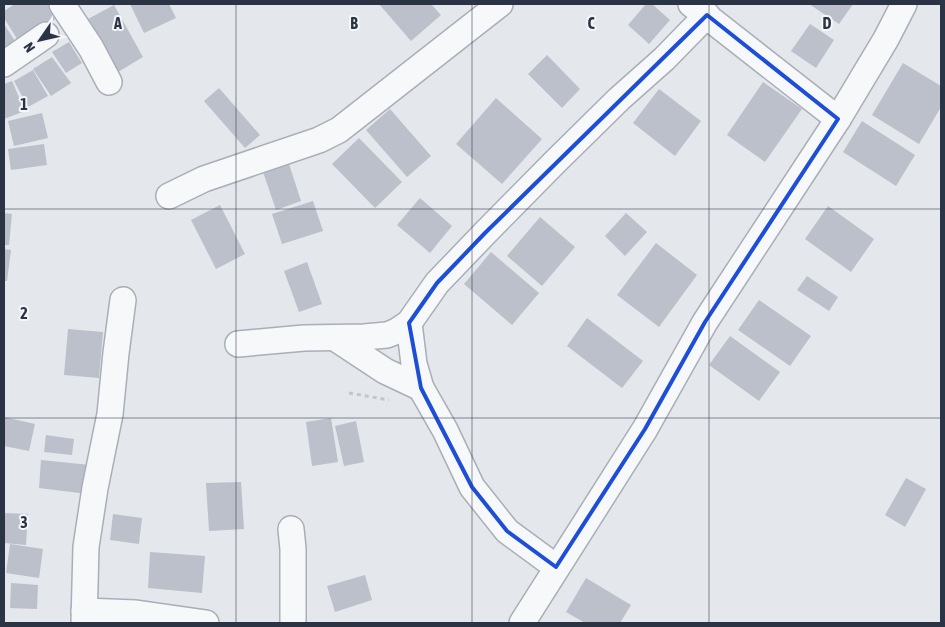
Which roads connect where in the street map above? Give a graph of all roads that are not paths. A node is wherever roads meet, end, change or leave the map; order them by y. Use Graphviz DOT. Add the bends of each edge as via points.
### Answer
graph roads {
  1 [pos="62,4"];
  2 [pos="500,4"];
  3 [pos="904,4"];
  4 [pos="699,10"];
  5 [pos="46,35"];
  6 [pos="4,64"];
  7 [pos="109,82"];
  8 [pos="838,119"];
  9 [pos="169,196"];
  10 [pos="123,300"];
  11 [pos="409,323"];
  12 [pos="335,338"];
  13 [pos="238,344"];
  14 [pos="421,388"];
  15 [pos="291,529"];
  16 [pos="556,567"];
  17 [pos="84,617"];
  18 [pos="206,623"];
  19 [pos="293,623"];
  20 [pos="522,623"];
  1 -- 7 [label="street"];
  2 -- 9 [label="street" via="339,130 320,140 204,179"];
  3 -- 8 [label="street"];
  4 -- 8 [label="street"];
  4 -- 11 [label="street" via="664,59 486,233 437,284"];
  5 -- 6 [label="street"];
  8 -- 16 [label="street" via="705,322 645,429"];
  10 -- 17 [label="street" via="110,414 86,547"];
  11 -- 12 [label="street" via="387,335"];
  11 -- 14 [label="street" via="414,364"];
  12 -- 13 [label="street"];
  12 -- 14 [label="street" via="385,371"];
  14 -- 16 [label="street" via="472,487 492,514 507,531"];
  15 -- 19 [label="street"];
  16 -- 20 [label="street"];
  17 -- 18 [label="street" via="136,613"];
}
